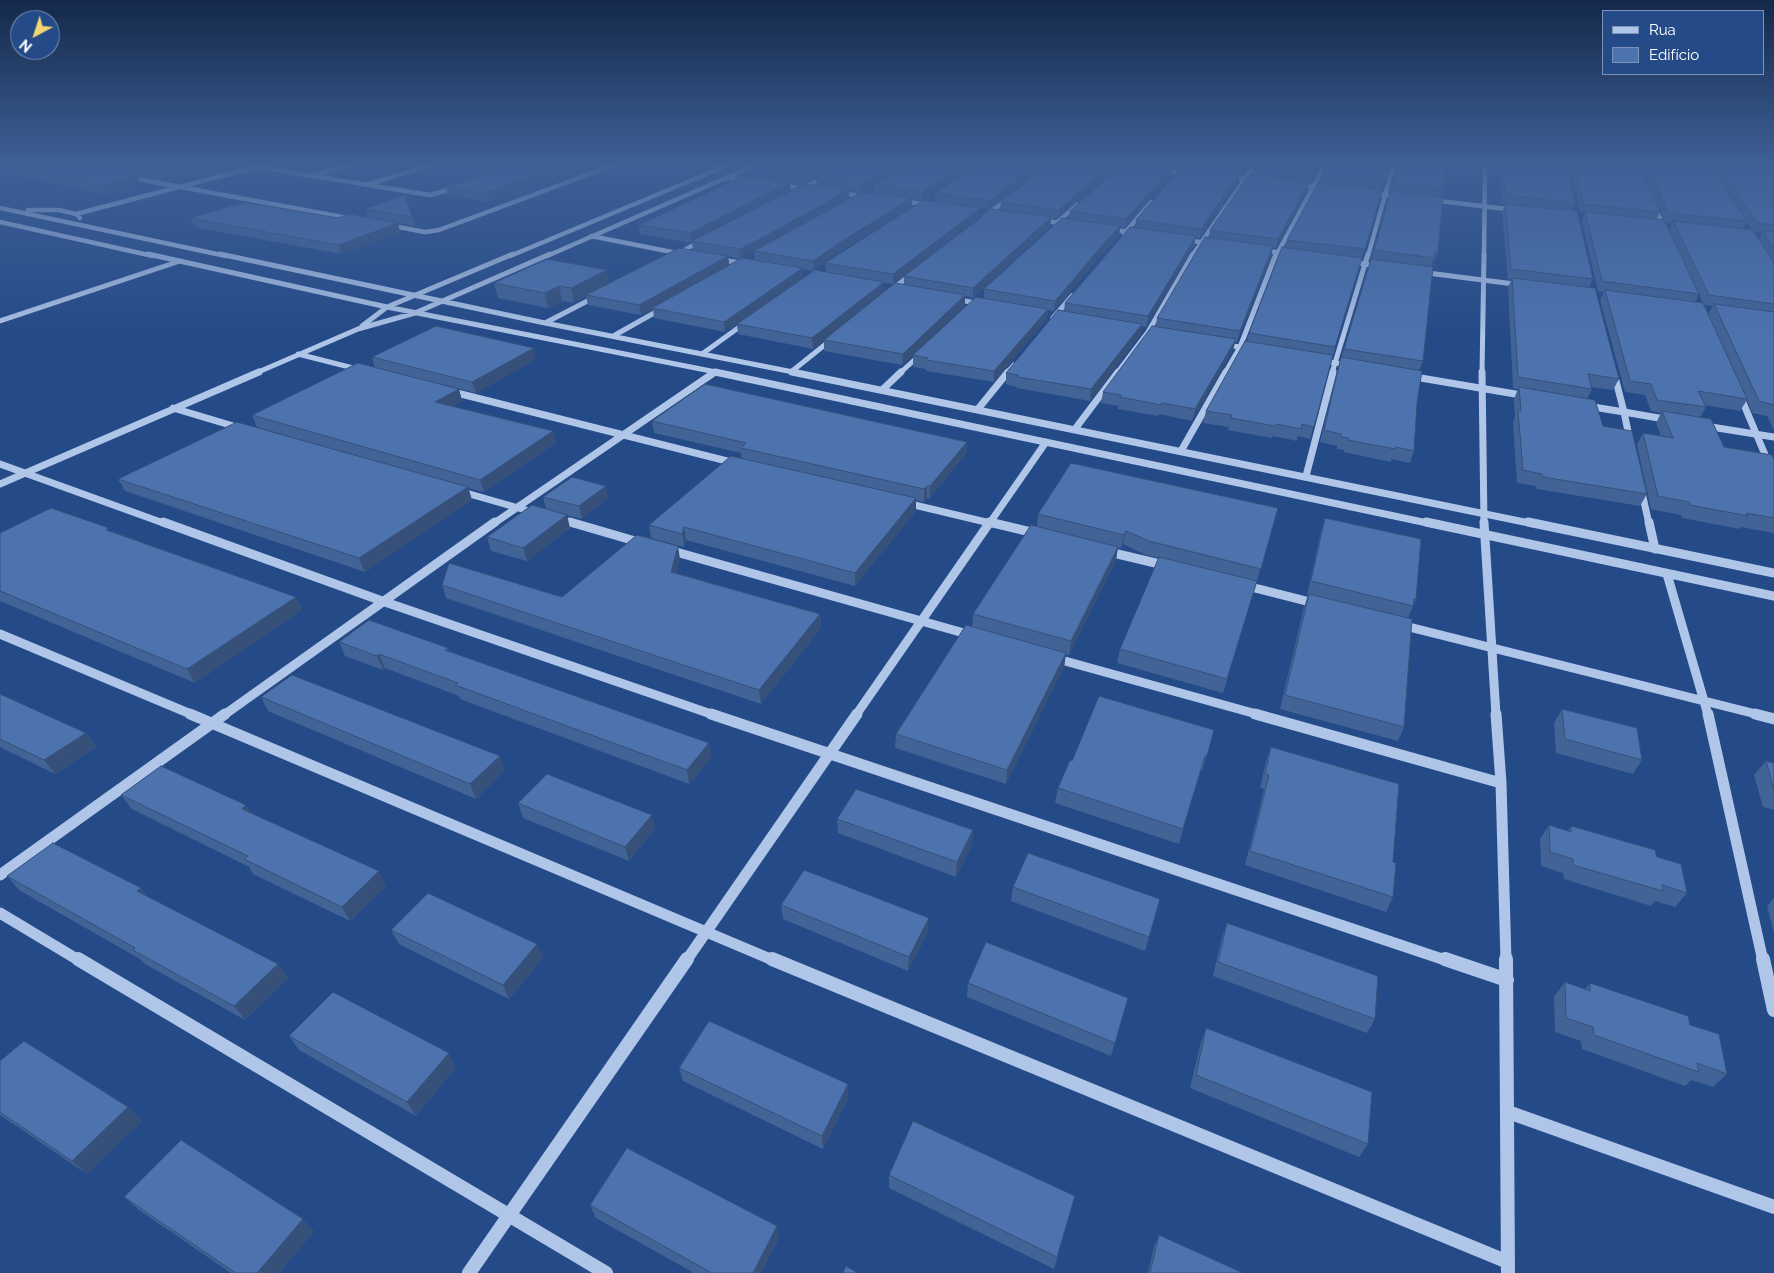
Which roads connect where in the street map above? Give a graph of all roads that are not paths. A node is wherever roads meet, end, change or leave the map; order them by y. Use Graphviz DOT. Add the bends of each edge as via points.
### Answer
graph roads {
  1 [pos="2,222"];
  2 [pos="70,222"];
  3 [pos="81,222"];
  4 [pos="459,222"];
  5 [pos="590,222"];
  6 [pos="623,222"];
  7 [pos="1053,222"];
  8 [pos="1134,222"];
  9 [pos="1214,222"];
  10 [pos="1293,222"];
  11 [pos="1377,222"];
  12 [pos="1483,222"];
  13 [pos="1662,222"];
  14 [pos="1057,223"];
  15 [pos="83,225"];
  16 [pos="386,225"];
  17 [pos="1077,225"];
  18 [pos="1654,226"];
  19 [pos="1664,227"];
  20 [pos="1674,228"];
  21 [pos="1050,229"];
  22 [pos="1106,229"];
  23 [pos="1126,232"];
  24 [pos="1144,234"];
  25 [pos="591,236"];
  26 [pos="712,236"];
  27 [pos="1668,236"];
  28 [pos="1120,239"];
  29 [pos="1181,239"];
  30 [pos="1200,242"];
  31 [pos="1219,244"];
  32 [pos="1258,250"];
  33 [pos="1277,252"];
  34 [pos="679,253"];
  35 [pos="688,255"];
  36 [pos="1297,255"];
  37 [pos="670,258"];
  38 [pos="714,259"];
  39 [pos="180,261"];
  40 [pos="1345,261"];
  41 [pos="750,262"];
  42 [pos="741,263"];
  43 [pos="1364,264"];
  44 [pos="1382,266"];
  45 [pos="733,268"];
  46 [pos="1410,270"];
  47 [pos="914,272"];
  48 [pos="1484,280"];
  49 [pos="1530,287"];
  50 [pos="884,288"];
  51 [pos="1078,288"];
  52 [pos="892,289"];
  53 [pos="902,291"];
  54 [pos="604,292"];
  55 [pos="416,295"];
  56 [pos="885,295"];
  57 [pos="983,296"];
  58 [pos="948,298"];
  59 [pos="444,300"];
  60 [pos="976,303"];
  61 [pos="986,305"];
  62 [pos="665,306"];
  63 [pos="387,307"];
  64 [pos="969,310"];
  65 [pos="415,313"];
  66 [pos="1045,314"];
  67 [pos="1055,316"];
  68 [pos="1064,317"];
  69 [pos="749,320"];
  70 [pos="0,321"];
  71 [pos="545,323"];
  72 [pos="1049,323"];
  73 [pos="358,329"];
  74 [pos="1138,330"];
  75 [pos="1148,332"];
  76 [pos="1157,333"];
  77 [pos="614,335"];
  78 [pos="835,336"];
  79 [pos="1212,343"];
  80 [pos="1240,347"];
  81 [pos="926,350"];
  82 [pos="1259,350"];
  83 [pos="298,354"];
  84 [pos="702,354"];
  85 [pos="1019,359"];
  86 [pos="1316,360"];
  87 [pos="1334,363"];
  88 [pos="1354,366"];
  89 [pos="1612,367"];
  90 [pos="365,371"];
  91 [pos="715,372"];
  92 [pos="791,372"];
  93 [pos="1403,375"];
  94 [pos="1482,388"];
  95 [pos="442,389"];
  96 [pos="882,390"];
  97 [pos="1737,390"];
  98 [pos="1538,398"];
  99 [pos="1576,404"];
  100 [pos="172,408"];
  101 [pos="978,409"];
  102 [pos="1624,412"];
  103 [pos="1681,422"];
  104 [pos="1700,425"];
  105 [pos="1075,429"];
  106 [pos="249,430"];
  107 [pos="623,435"];
  108 [pos="1758,435"];
  109 [pos="1774,437"];
  110 [pos="1046,442"];
  111 [pos="1632,448"];
  112 [pos="1181,451"];
  113 [pos="0,464"];
  114 [pos="740,464"];
  115 [pos="26,472"];
  116 [pos="1306,476"];
  117 [pos="1638,476"];
  118 [pos="1774,476"];
  119 [pos="0,484"];
  120 [pos="449,488"];
  121 [pos="894,500"];
  122 [pos="516,507"];
  123 [pos="1483,514"];
  124 [pos="990,522"];
  125 [pos="1484,535"];
  126 [pos="1048,536"];
  127 [pos="648,544"];
  128 [pos="657,547"];
  129 [pos="1095,548"];
  130 [pos="1655,549"];
  131 [pos="1181,570"];
  132 [pos="1667,574"];
  133 [pos="1774,574"];
  134 [pos="1238,584"];
  135 [pos="1774,596"];
  136 [pos="385,602"];
  137 [pos="1326,606"];
  138 [pos="921,622"];
  139 [pos="1394,623"];
  140 [pos="0,634"];
  141 [pos="978,637"];
  142 [pos="1490,647"];
  143 [pos="1045,656"];
  144 [pos="1705,702"];
  145 [pos="1774,719"];
  146 [pos="213,724"];
  147 [pos="829,755"];
  148 [pos="1501,783"];
  149 [pos="0,875"];
  150 [pos="0,913"];
  151 [pos="706,932"];
  152 [pos="1507,980"];
  153 [pos="1774,1010"];
  154 [pos="1508,1112"];
  155 [pos="1774,1207"];
  156 [pos="508,1216"];
  157 [pos="1508,1268"];
  158 [pos="469,1273"];
  159 [pos="606,1273"];
  1 -- 39 [label="street"];
  2 -- 15 [label="street"];
  3 -- 15 [label="street"];
  4 -- 16 [label="street" via="426,232"];
  5 -- 55 [label="street"];
  6 -- 25 [label="street"];
  7 -- 14 [label="street"];
  8 -- 23 [label="street"];
  9 -- 30 [label="street"];
  10 -- 33 [label="street"];
  11 -- 43 [label="street"];
  12 -- 48 [label="street"];
  13 -- 19 [label="street"];
  14 -- 17 [label="street"];
  14 -- 21 [label="street"];
  15 -- 55 [label="street"];
  18 -- 19 [label="street"];
  19 -- 20 [label="street"];
  19 -- 27 [label="street"];
  22 -- 23 [label="street"];
  23 -- 24 [label="street"];
  23 -- 28 [label="street"];
  25 -- 34 [label="street"];
  25 -- 59 [label="street"];
  26 -- 34 [label="street"];
  29 -- 30 [label="street"];
  30 -- 31 [label="street"];
  30 -- 75 [label="street"];
  32 -- 33 [label="street"];
  33 -- 36 [label="street"];
  33 -- 80 [label="street"];
  34 -- 35 [label="street"];
  34 -- 37 [label="street"];
  38 -- 42 [label="street"];
  39 -- 63 [label="street"];
  39 -- 70 [label="street"];
  40 -- 43 [label="street"];
  41 -- 42 [label="street"];
  42 -- 45 [label="street"];
  43 -- 44 [label="street"];
  43 -- 87 [label="street"];
  46 -- 48 [label="street"];
  47 -- 52 [label="street"];
  48 -- 49 [label="street"];
  48 -- 94 [label="street"];
  50 -- 52 [label="street"];
  51 -- 67 [label="street"];
  52 -- 53 [label="street"];
  52 -- 56 [label="street"];
  54 -- 71 [label="street"];
  55 -- 59 [label="street"];
  55 -- 63 [label="street"];
  57 -- 60 [label="street"];
  58 -- 60 [label="street"];
  59 -- 65 [label="street"];
  59 -- 71 [label="street"];
  60 -- 61 [label="street"];
  60 -- 64 [label="street"];
  62 -- 77 [label="street"];
  63 -- 65 [label="street"];
  63 -- 73 [label="street"];
  65 -- 73 [label="street"];
  65 -- 91 [label="street"];
  66 -- 67 [label="street"];
  67 -- 68 [label="street"];
  67 -- 72 [label="street"];
  69 -- 84 [label="street"];
  71 -- 77 [label="street"];
  73 -- 83 [label="street"];
  74 -- 75 [label="street"];
  75 -- 76 [label="street"];
  75 -- 105 [label="street"];
  77 -- 84 [label="street"];
  78 -- 92 [label="street"];
  79 -- 80 [label="street"];
  80 -- 82 [label="street"];
  80 -- 112 [label="street"];
  81 -- 96 [label="street"];
  83 -- 90 [label="street"];
  83 -- 100 [label="street"];
  84 -- 92 [label="street"];
  85 -- 101 [label="street"];
  86 -- 87 [label="street"];
  87 -- 88 [label="street"];
  87 -- 116 [label="street"];
  89 -- 102 [label="street"];
  91 -- 107 [label="street"];
  91 -- 110 [label="street"];
  92 -- 96 [label="street"];
  93 -- 94 [label="street"];
  94 -- 98 [label="street"];
  94 -- 123 [label="street"];
  95 -- 107 [label="street"];
  96 -- 101 [label="street"];
  97 -- 108 [label="street"];
  99 -- 102 [label="street"];
  100 -- 106 [label="street"];
  100 -- 115 [label="street"];
  101 -- 105 [label="street"];
  102 -- 103 [label="street"];
  102 -- 111 [label="street"];
  104 -- 108 [label="street"];
  105 -- 112 [label="street"];
  107 -- 114 [label="street"];
  107 -- 122 [label="street"];
  108 -- 109 [label="street"];
  108 -- 118 [label="street"];
  110 -- 124 [label="street"];
  110 -- 125 [label="street"];
  112 -- 116 [label="street"];
  113 -- 115 [label="street"];
  115 -- 119 [label="street"];
  115 -- 136 [label="street"];
  116 -- 123 [label="street"];
  117 -- 130 [label="street"];
  120 -- 122 [label="street"];
  121 -- 124 [label="street"];
  122 -- 127 [label="street"];
  122 -- 136 [label="street"];
  123 -- 125 [label="street"];
  123 -- 130 [label="street"];
  124 -- 126 [label="street"];
  124 -- 138 [label="street"];
  125 -- 132 [label="street"];
  125 -- 142 [label="street"];
  128 -- 138 [label="street"];
  129 -- 131 [label="street"];
  130 -- 133 [label="street"];
  132 -- 135 [label="street"];
  132 -- 144 [label="street"];
  134 -- 137 [label="street"];
  136 -- 146 [label="street"];
  136 -- 147 [label="street"];
  138 -- 141 [label="street"];
  138 -- 147 [label="street"];
  139 -- 142 [label="street"];
  140 -- 146 [label="street"];
  142 -- 144 [label="street"];
  142 -- 148 [label="street"];
  143 -- 148 [label="street"];
  144 -- 145 [label="street"];
  144 -- 153 [label="street"];
  146 -- 149 [label="street"];
  146 -- 151 [label="street"];
  147 -- 151 [label="street"];
  147 -- 152 [label="street"];
  148 -- 152 [label="street"];
  150 -- 156 [label="street"];
  151 -- 156 [label="street"];
  151 -- 157 [label="street"];
  152 -- 154 [label="street"];
  154 -- 155 [label="street"];
  154 -- 157 [label="street"];
  156 -- 158 [label="street"];
  156 -- 159 [label="street"];
}
